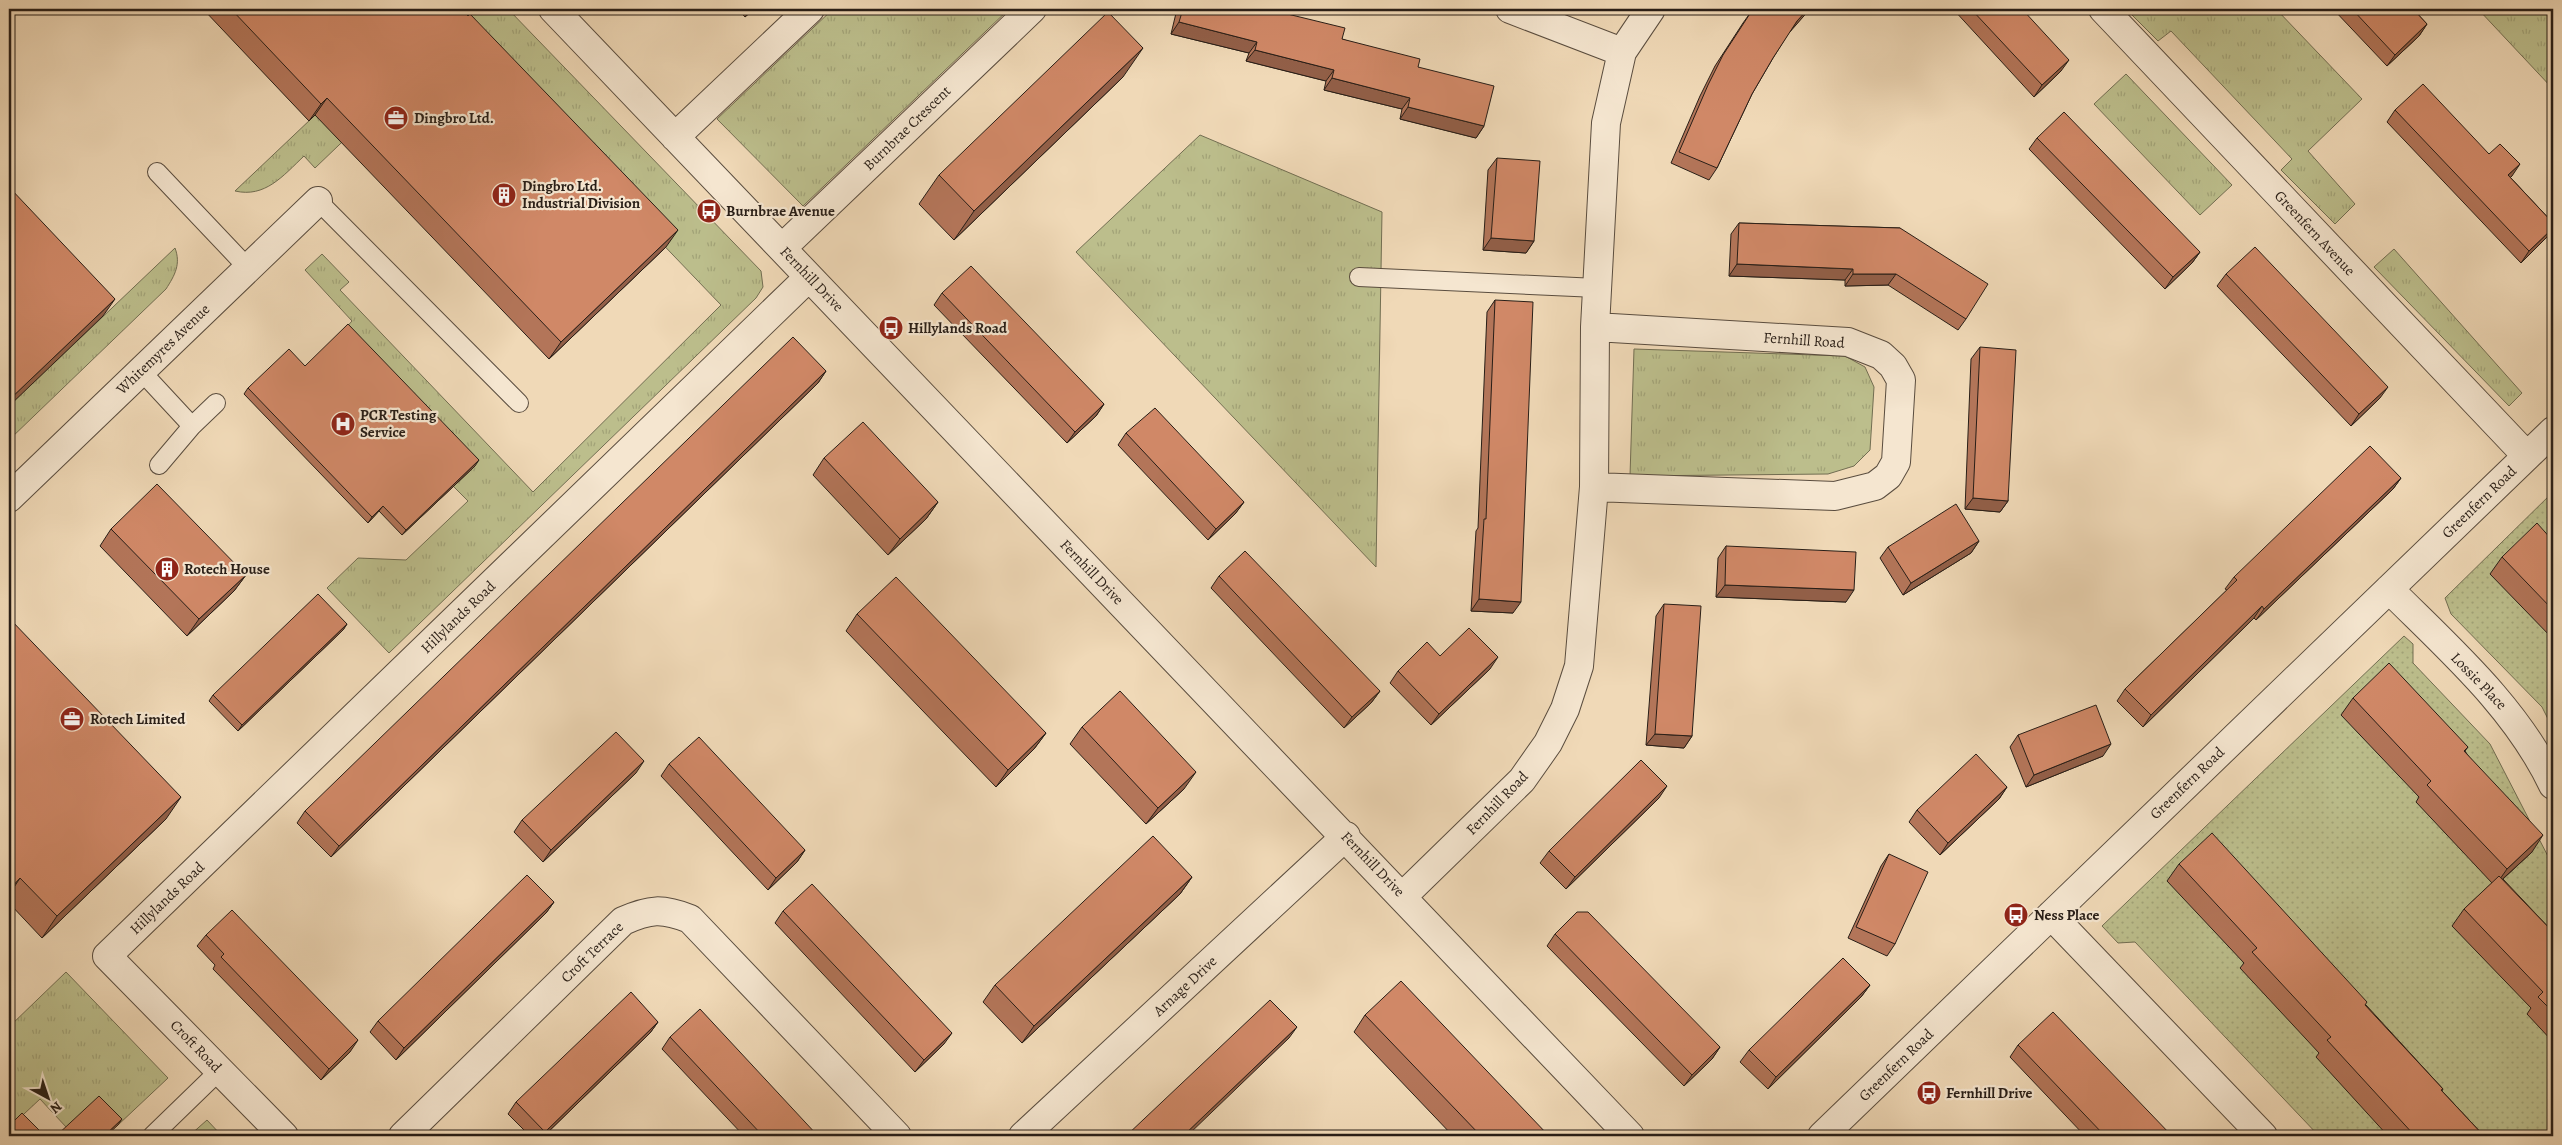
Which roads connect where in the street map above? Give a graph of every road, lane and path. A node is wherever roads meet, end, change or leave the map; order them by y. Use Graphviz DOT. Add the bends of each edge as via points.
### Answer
graph roads {
  1 [pos="553,9"];
  2 [pos="810,9"];
  3 [pos="1032,9"];
  4 [pos="1510,9"];
  5 [pos="1651,9"];
  6 [pos="2104,9"];
  7 [pos="1622,52"];
  8 [pos="675,137"];
  9 [pos="157,172"];
  10 [pos="318,201"];
  11 [pos="782,248"];
  12 [pos="248,267"];
  13 [pos="809,277"];
  14 [pos="1358,277"];
  15 [pos="1598,288"];
  16 [pos="1595,327"];
  17 [pos="141,371"];
  18 [pos="216,403"];
  19 [pos="519,403"];
  20 [pos="192,426"];
  21 [pos="2553,431"];
  22 [pos="2527,456"];
  23 [pos="159,465"];
  24 [pos="1594,487"];
  25 [pos="9,498"];
  26 [pos="2389,589"];
  27 [pos="2553,785"];
  28 [pos="1346,836"];
  29 [pos="1403,896"];
  30 [pos="2051,914"];
  31 [pos="107,956"];
  32 [pos="219,1071"];
  33 [pos="152,1136"];
  34 [pos="284,1136"];
  35 [pos="403,1136"];
  36 [pos="897,1136"];
  37 [pos="1023,1136"];
  38 [pos="1630,1136"];
  39 [pos="1822,1136"];
  40 [pos="2263,1136"];
  1 -- 8 [label="street, Fernhill Drive"];
  2 -- 8 [label="street"];
  3 -- 11 [label="street, Burnbrae Crescent"];
  4 -- 7 [label="street"];
  5 -- 7 [label="street, Fernhill Road"];
  6 -- 22 [label="street, Greenfern Avenue"];
  7 -- 15 [label="street, Fernhill Road" via="1606,123"];
  8 -- 11 [label="street, Fernhill Drive"];
  9 -- 12 [label="lane"];
  10 -- 12 [label="street, Whitemyres Avenue"];
  10 -- 19 [label="lane"];
  11 -- 13 [label="street, Fernhill Drive"];
  12 -- 17 [label="street, Whitemyres Avenue"];
  13 -- 28 [label="street, Fernhill Drive"];
  13 -- 31 [label="street, Hillylands Road"];
  14 -- 15 [label="lane"];
  15 -- 16 [label="street, Fernhill Road"];
  16 -- 24 [label="street, Fernhill Road"];
  16 -- 24 [label="street, Fernhill Road" via="1848,342 1881,355 1901,380 1896,462 1888,476 1875,486 1835,496"];
  17 -- 20 [label="lane"];
  17 -- 25 [label="street, Whitemyres Avenue"];
  18 -- 20 [label="lane"];
  20 -- 23 [label="lane"];
  21 -- 22 [label="street, Greenfern Road"];
  22 -- 26 [label="street, Greenfern Road"];
  24 -- 29 [label="street, Fernhill Road" via="1579,666 1565,709 1548,743 1522,780"];
  26 -- 27 [label="street, Lossie Place" via="2508,712 2542,762"];
  26 -- 30 [label="street, Greenfern Road"];
  28 -- 29 [label="street, Fernhill Drive"];
  28 -- 37 [label="street, Arnage Drive"];
  29 -- 38 [label="street, Fernhill Drive"];
  30 -- 39 [label="street, Greenfern Road"];
  30 -- 40 [label="street"];
  31 -- 32 [label="street, Croft Road"];
  32 -- 33 [label="lane"];
  32 -- 34 [label="street, Croft Road"];
  35 -- 36 [label="street, Croft Terrace" via="623,921 646,911 670,911 690,919"];
}
